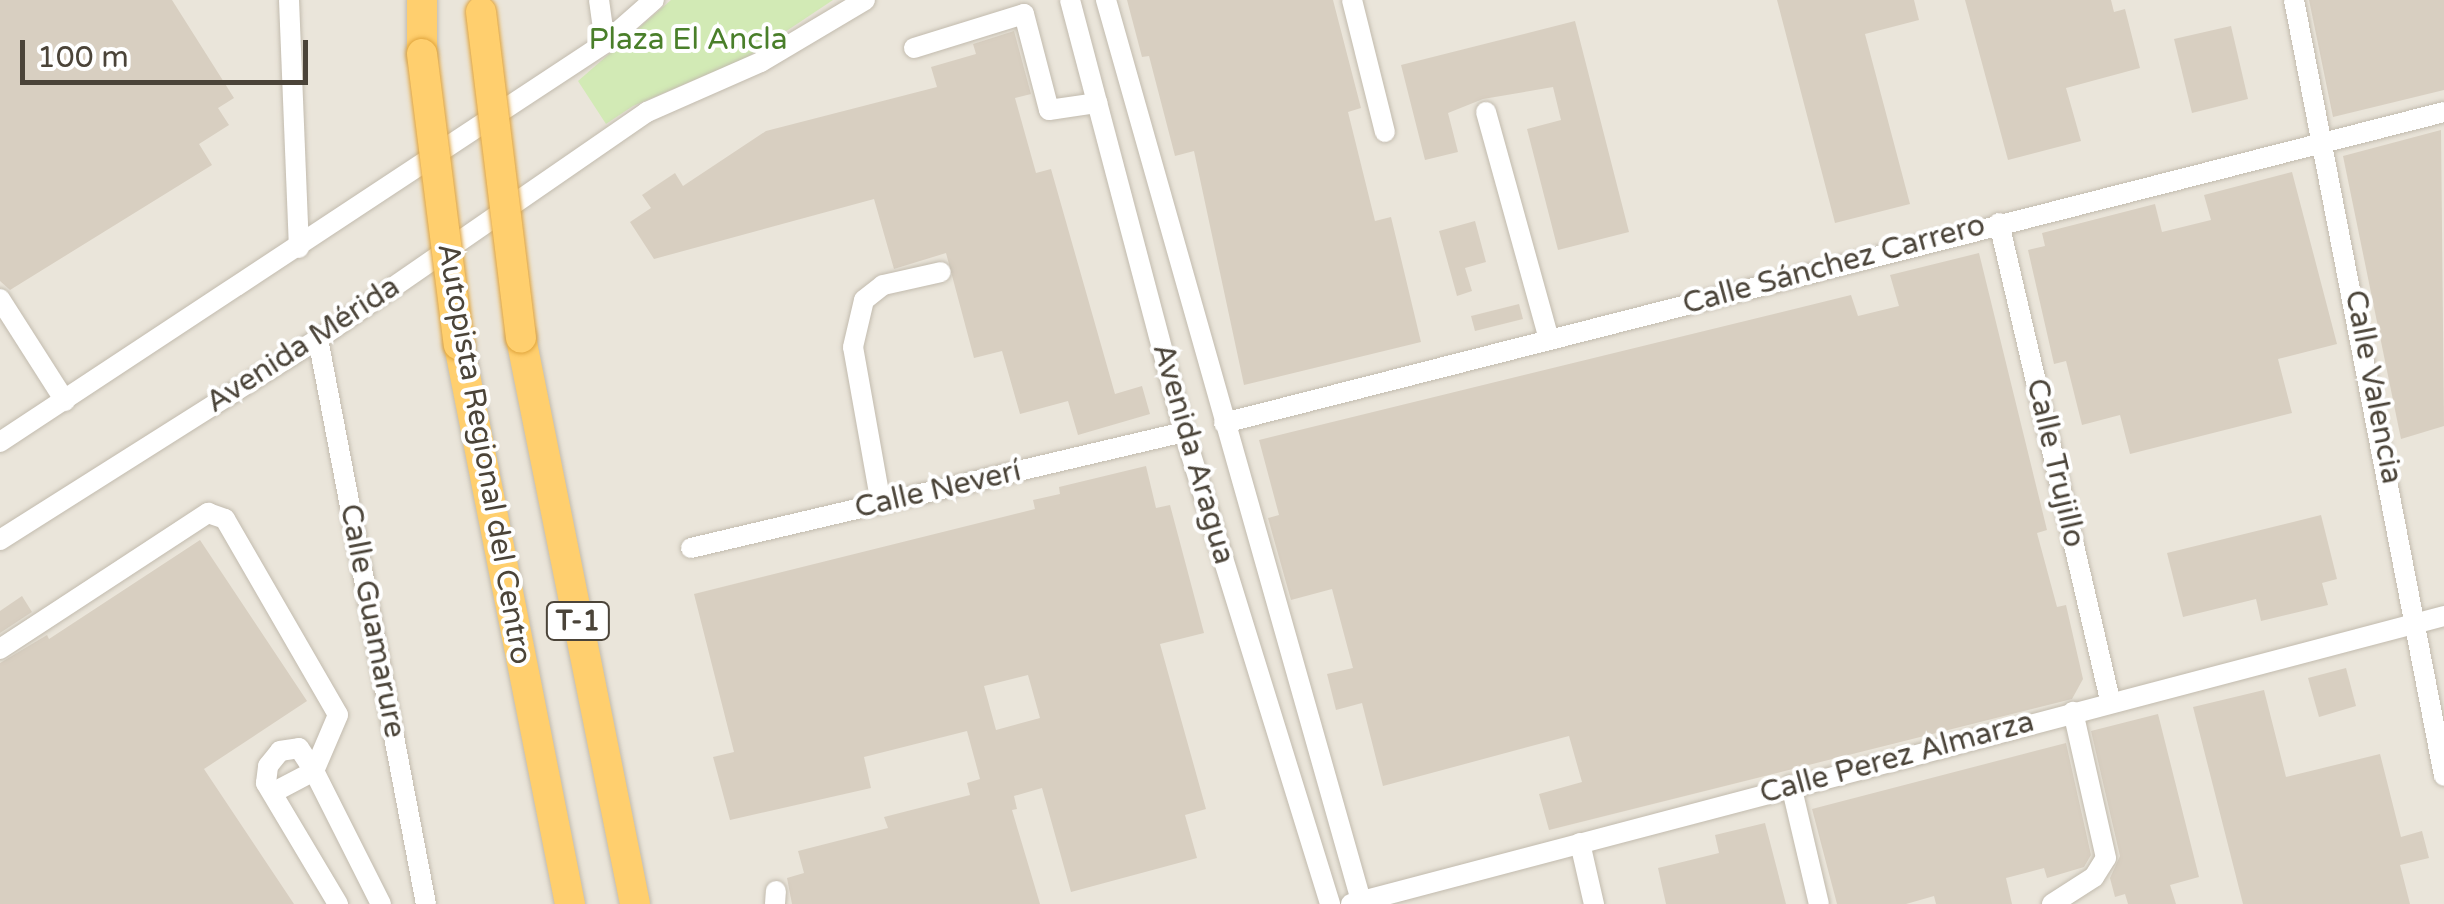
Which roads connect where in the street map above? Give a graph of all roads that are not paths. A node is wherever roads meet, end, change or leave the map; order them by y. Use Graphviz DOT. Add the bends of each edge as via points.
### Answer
graph roads {
  1 [pos="289,0"];
  2 [pos="422,0"];
  3 [pos="599,0"];
  4 [pos="654,0"];
  5 [pos="865,0"];
  6 [pos="1070,0"];
  7 [pos="1106,0"];
  8 [pos="1352,0"];
  9 [pos="2294,0"];
  10 [pos="482,6"];
  11 [pos="605,43"];
  12 [pos="914,48"];
  13 [pos="1097,103"];
  14 [pos="1486,112"];
  15 [pos="2444,112"];
  16 [pos="1384,132"];
  17 [pos="2325,143"];
  18 [pos="2000,222"];
  19 [pos="299,248"];
  20 [pos="942,272"];
  21 [pos="0,300"];
  22 [pos="318,338"];
  23 [pos="1550,339"];
  24 [pos="64,401"];
  25 [pos="1224,423"];
  26 [pos="1184,432"];
  27 [pos="0,442"];
  28 [pos="881,504"];
  29 [pos="0,540"];
  30 [pos="691,548"];
  31 [pos="2444,616"];
  32 [pos="2418,623"];
  33 [pos="0,649"];
  34 [pos="2112,703"];
  35 [pos="2073,712"];
  36 [pos="337,722"];
  37 [pos="299,748"];
  38 [pos="314,771"];
  39 [pos="2444,776"];
  40 [pos="1791,785"];
  41 [pos="272,793"];
  42 [pos="1580,844"];
  43 [pos="424,903"];
  44 [pos="1358,903"];
  45 [pos="338,904"];
  46 [pos="381,904"];
  47 [pos="570,904"];
  48 [pos="635,904"];
  49 [pos="1330,904"];
  50 [pos="1594,904"];
  51 [pos="1819,904"];
  52 [pos="2052,904"];
  1 -- 19 [label="street"];
  2 -- 47 [label="highway, Autopista Regional del Centro / T-1, bridge" via="422,54 458,345"];
  3 -- 11 [label="street"];
  4 -- 11 [label="street"];
  5 -- 22 [label="street, Avenida Mérida" via="761,62 647,112"];
  6 -- 13 [label="street, Avenida Aragua"];
  7 -- 25 [label="street, Avenida Aragua"];
  8 -- 16 [label="street"];
  9 -- 17 [label="street, Calle Valencia"];
  10 -- 48 [label="highway, Autopista Regional del Centro / T-1, bridge" via="521,338"];
  11 -- 19 [label="street"];
  12 -- 13 [label="street" via="1024,14 1049,110"];
  13 -- 26 [label="street, Avenida Aragua"];
  14 -- 23 [label="street"];
  15 -- 17 [label="street, Calle Sánchez Carrero"];
  17 -- 18 [label="street, Calle Sánchez Carrero"];
  17 -- 32 [label="street, Calle Valencia"];
  18 -- 23 [label="street, Calle Sánchez Carrero"];
  18 -- 34 [label="street, Calle Trujillo"];
  19 -- 24 [label="street"];
  20 -- 28 [label="street" via="883,285 864,300 853,347"];
  21 -- 24 [label="street"];
  22 -- 29 [label="street, Avenida Mérida"];
  22 -- 43 [label="street, Calle Guamarure"];
  23 -- 25 [label="street, Calle Sánchez Carrero"];
  24 -- 27 [label="street"];
  25 -- 44 [label="street, Avenida Aragua"];
  26 -- 28 [label="street, Calle Neverí"];
  26 -- 49 [label="street, Avenida Aragua"];
  28 -- 30 [label="street, Calle Neverí"];
  31 -- 32 [label="street, Calle Perez Almarza"];
  32 -- 34 [label="street, Calle Perez Almarza"];
  32 -- 39 [label="street, Calle Valencia"];
  33 -- 36 [label="street" via="208,513 225,519 336,707"];
  34 -- 35 [label="street, Calle Perez Almarza"];
  35 -- 40 [label="street, Calle Perez Almarza"];
  35 -- 52 [label="street" via="2106,858 2094,877"];
  36 -- 37 [label="street"];
  36 -- 38 [label="street"];
  37 -- 38 [label="street"];
  37 -- 41 [label="street" via="272,759 266,783"];
  38 -- 41 [label="street"];
  38 -- 46 [label="street"];
  40 -- 42 [label="street, Calle Perez Almarza"];
  40 -- 51 [label="street"];
  41 -- 45 [label="street"];
  42 -- 44 [label="street, Calle Perez Almarza"];
  42 -- 50 [label="street"];
}
